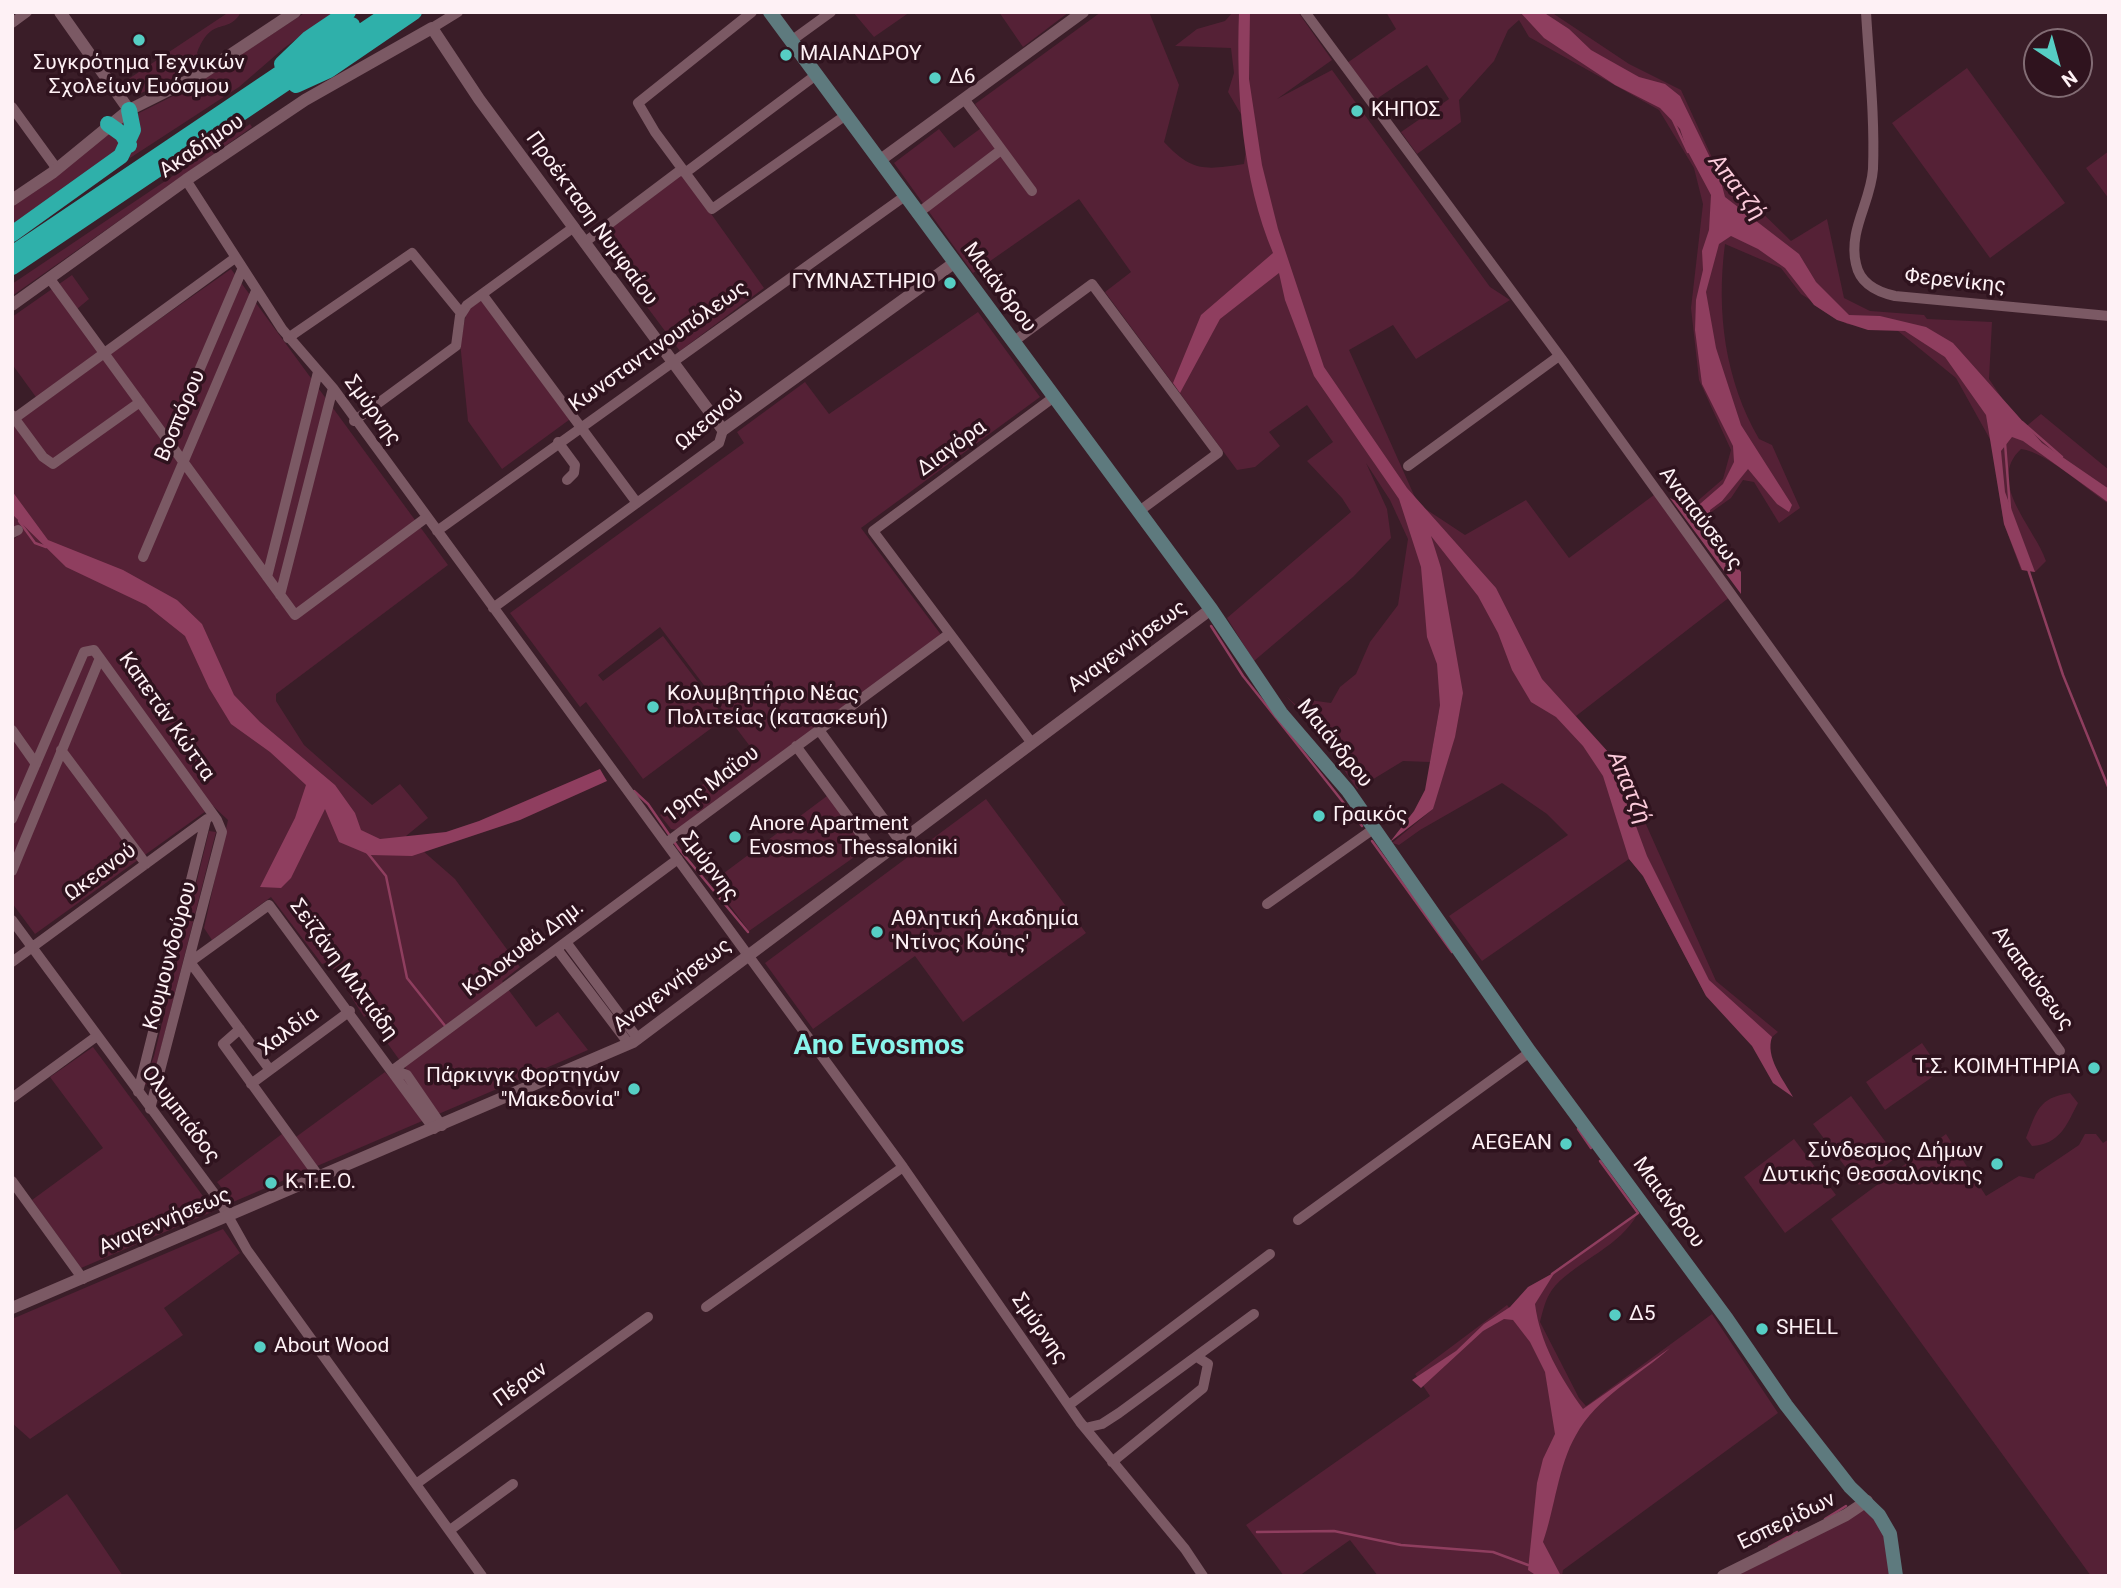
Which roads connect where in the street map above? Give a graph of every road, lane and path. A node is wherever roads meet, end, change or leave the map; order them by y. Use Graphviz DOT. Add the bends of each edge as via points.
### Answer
graph roads {
  1 [pos="27,12"];
  2 [pos="60,12"];
  3 [pos="295,12"];
  4 [pos="348,12"];
  5 [pos="372,12"];
  6 [pos="391,12"];
  7 [pos="414,12"];
  8 [pos="458,12"];
  9 [pos="752,12"];
  10 [pos="770,12"];
  11 [pos="831,12"];
  12 [pos="1083,12"];
  13 [pos="1305,12"];
  14 [pos="1866,12"];
  15 [pos="12,23"];
  16 [pos="432,28"];
  17 [pos="791,41"];
  18 [pos="816,75"];
  19 [pos="256,97"];
  20 [pos="965,100"];
  21 [pos="12,107"];
  22 [pos="130,110"];
  23 [pos="846,115"];
  24 [pos="108,124"];
  25 [pos="129,145"];
  26 [pos="1001,150"];
  27 [pos="879,161"];
  28 [pos="57,169"];
  29 [pos="684,171"];
  30 [pos="186,180"];
  31 [pos="1032,191"];
  32 [pos="905,197"];
  33 [pos="12,200"];
  34 [pos="917,214"];
  35 [pos="574,227"];
  36 [pos="12,234"];
  37 [pos="585,242"];
  38 [pos="12,254"];
  39 [pos="235,258"];
  40 [pos="954,263"];
  41 [pos="12,267"];
  42 [pos="242,270"];
  43 [pos="50,279"];
  44 [pos="256,291"];
  45 [pos="482,294"];
  46 [pos="12,305"];
  47 [pos="461,313"];
  48 [pos="2109,316"];
  49 [pos="288,338"];
  50 [pos="1013,342"];
  51 [pos="103,352"];
  52 [pos="1559,356"];
  53 [pos="672,362"];
  54 [pos="318,372"];
  55 [pos="332,388"];
  56 [pos="1054,397"];
  57 [pos="140,402"];
  58 [pos="13,416"];
  59 [pos="354,421"];
  60 [pos="580,427"];
  61 [pos="723,430"];
  62 [pos="169,441"];
  63 [pos="558,442"];
  64 [pos="182,460"];
  65 [pos="1408,466"];
  66 [pos="567,480"];
  67 [pos="637,503"];
  68 [pos="1138,512"];
  69 [pos="427,517"];
  70 [pos="437,531"];
  71 [pos="143,556"];
  72 [pos="267,578"];
  73 [pos="280,595"];
  74 [pos="493,608"];
  75 [pos="1212,609"];
  76 [pos="949,634"];
  77 [pos="100,658"];
  78 [pos="12,730"];
  79 [pos="819,730"];
  80 [pos="1031,742"];
  81 [pos="796,746"];
  82 [pos="61,750"];
  83 [pos="36,764"];
  84 [pos="209,818"];
  85 [pos="12,819"];
  86 [pos="1372,830"];
  87 [pos="899,841"];
  88 [pos="666,843"];
  89 [pos="877,856"];
  90 [pos="678,859"];
  91 [pos="146,864"];
  92 [pos="12,870"];
  93 [pos="1267,904"];
  94 [pos="12,920"];
  95 [pos="562,945"];
  96 [pos="32,947"];
  97 [pos="748,953"];
  98 [pos="12,962"];
  99 [pos="190,962"];
  100 [pos="350,1012"];
  101 [pos="240,1029"];
  102 [pos="97,1036"];
  103 [pos="633,1042"];
  104 [pos="2060,1051"];
  105 [pos="1530,1052"];
  106 [pos="270,1070"];
  107 [pos="393,1070"];
  108 [pos="251,1084"];
  109 [pos="138,1092"];
  110 [pos="12,1098"];
  111 [pos="150,1109"];
  112 [pos="438,1128"];
  113 [pos="903,1167"];
  114 [pos="320,1178"];
  115 [pos="12,1181"];
  116 [pos="229,1216"];
  117 [pos="1298,1220"];
  118 [pos="1270,1254"];
  119 [pos="83,1279"];
  120 [pos="705,1307"];
  121 [pos="12,1308"];
  122 [pos="1254,1314"];
  123 [pos="648,1317"];
  124 [pos="1197,1357"];
  125 [pos="1069,1405"];
  126 [pos="1085,1428"];
  127 [pos="1112,1462"];
  128 [pos="416,1484"];
  129 [pos="513,1484"];
  130 [pos="1867,1501"];
  131 [pos="450,1530"];
  132 [pos="482,1576"];
  133 [pos="1203,1576"];
  134 [pos="1723,1576"];
  135 [pos="1896,1576"];
  1 -- 15 [label="street"];
  2 -- 22 [label="street"];
  3 -- 22 [label="street" via="203,73"];
  4 -- 19 [label="highway" via="308,39"];
  5 -- 19 [label="highway"];
  6 -- 19 [label="highway"];
  7 -- 19 [label="highway" via="329,70"];
  8 -- 16 [label="street, Ακαδήμου"];
  9 -- 29 [label="street" via="638,103"];
  10 -- 17 [label="main road, Μαιάνδρου"];
  11 -- 17 [label="street"];
  12 -- 20 [label="street"];
  13 -- 52 [label="street, Αναπαύσεως"];
  14 -- 48 [label="street, Φερενίκης" via="1873,168 1854,246 1856,266 1864,281 1895,296"];
  16 -- 30 [label="street, Ακαδήμου" via="333,82"];
  16 -- 35 [label="street, Προέκταση Νυμφαίου"];
  17 -- 18 [label="main road, Μαιάνδρου"];
  18 -- 23 [label="main road, Μαιάνδρου"];
  18 -- 29 [label="street"];
  19 -- 38 [label="highway"];
  19 -- 41 [label="highway"];
  20 -- 26 [label="street"];
  20 -- 27 [label="street"];
  21 -- 28 [label="street"];
  22 -- 24 [label="street"];
  22 -- 25 [label="highway" via="134,125"];
  23 -- 27 [label="main road, Μαιάνδρου"];
  23 -- 29 [label="street" via="712,209"];
  24 -- 25 [label="highway"];
  24 -- 28 [label="street"];
  25 -- 36 [label="highway" via="117,159"];
  26 -- 31 [label="street"];
  26 -- 34 [label="street"];
  27 -- 32 [label="main road, Μαιάνδρου"];
  28 -- 33 [label="street"];
  29 -- 37 [label="street"];
  30 -- 39 [label="street, Σμύρνης"];
  30 -- 43 [label="street, Ακαδήμου"];
  32 -- 34 [label="main road, Μαιάνδρου"];
  32 -- 53 [label="street, Κωνσταντινουπόλεως"];
  34 -- 40 [label="main road, Μαιάνδρου"];
  35 -- 37 [label="street, Προέκταση Νυμφαίου"];
  35 -- 45 [label="street"];
  37 -- 53 [label="street, Προέκταση Νυμφαίου"];
  39 -- 42 [label="street, Σμύρνης"];
  39 -- 51 [label="street"];
  40 -- 50 [label="main road, Μαιάνδρου"];
  40 -- 61 [label="street, Ωκεανού"];
  42 -- 44 [label="street, Σμύρνης"];
  42 -- 62 [label="street, Βοσπόρου"];
  43 -- 46 [label="street, Ακαδήμου"];
  43 -- 51 [label="street"];
  44 -- 49 [label="street, Σμύρνης"];
  44 -- 64 [label="street, Βοσπόρου"];
  45 -- 47 [label="street"];
  45 -- 60 [label="street"];
  47 -- 49 [label="street" via="412,253"];
  47 -- 59 [label="street" via="456,346"];
  49 -- 54 [label="street, Σμύρνης"];
  50 -- 56 [label="main road, Μαιάνδρου"];
  50 -- 68 [label="street" via="1092,284 1218,453"];
  51 -- 57 [label="street"];
  51 -- 58 [label="street"];
  52 -- 65 [label="street"];
  52 -- 104 [label="street, Αναπαύσεως"];
  53 -- 60 [label="street, Κωνσταντινουπόλεως"];
  53 -- 61 [label="street, Προέκταση Νυμφαίου"];
  54 -- 55 [label="street, Σμύρνης"];
  54 -- 72 [label="street"];
  55 -- 59 [label="street, Σμύρνης"];
  55 -- 73 [label="street"];
  56 -- 68 [label="main road, Μαιάνδρου"];
  56 -- 76 [label="street, Διαγόρα" via="873,531"];
  57 -- 58 [label="street" via="53,464"];
  57 -- 62 [label="street"];
  59 -- 69 [label="street, Σμύρνης"];
  60 -- 63 [label="street, Κωνσταντινουπόλεως"];
  60 -- 67 [label="street"];
  61 -- 67 [label="street, Ωκεανού" via="719,443"];
  62 -- 64 [label="street"];
  63 -- 66 [label="street" via="575,465"];
  63 -- 70 [label="street, Κωνσταντινουπόλεως"];
  64 -- 71 [label="street, Βοσπόρου"];
  64 -- 72 [label="street"];
  67 -- 74 [label="street, Ωκεανού"];
  68 -- 75 [label="main road, Μαιάνδρου"];
  69 -- 70 [label="street, Σμύρνης"];
  69 -- 73 [label="street" via="295,615"];
  70 -- 74 [label="street, Σμύρνης"];
  72 -- 73 [label="street"];
  74 -- 88 [label="street, Σμύρνης"];
  75 -- 80 [label="street, Αναγεννήσεως"];
  75 -- 86 [label="main road, Μαιάνδρου" via="1281,713 1348,792"];
  76 -- 79 [label="street, 19ης Μαΐου"];
  76 -- 80 [label="street"];
  77 -- 82 [label="street"];
  77 -- 83 [label="street, Καπετάν Κώττα" via="94,650 84,652"];
  77 -- 84 [label="street, Καπετάν Κώττα"];
  78 -- 83 [label="street"];
  79 -- 81 [label="street, 19ης Μαΐου"];
  79 -- 87 [label="street"];
  80 -- 87 [label="street, Αναγεννήσεως"];
  81 -- 88 [label="street, 19ης Μαΐου"];
  81 -- 89 [label="street"];
  82 -- 91 [label="street"];
  82 -- 92 [label="street"];
  83 -- 85 [label="street"];
  84 -- 91 [label="street, Ωκεανού"];
  84 -- 99 [label="street, Κουμουνδούρου" via="220,826 222,838"];
  84 -- 109 [label="street, Κουμουνδούρου"];
  86 -- 93 [label="street"];
  86 -- 105 [label="main road, Μαιάνδρου"];
  87 -- 89 [label="street, Αναγεννήσεως"];
  88 -- 90 [label="street, Σμύρνης"];
  89 -- 97 [label="street, Αναγεννήσεως"];
  90 -- 95 [label="street, Κολοκυθά Δημ."];
  90 -- 97 [label="street, Σμύρνης"];
  91 -- 96 [label="street, Ωκεανού"];
  94 -- 96 [label="street, Ολυμπιάδος"];
  95 -- 103 [label="street"];
  95 -- 107 [label="street, Κολοκυθά Δημ."];
  96 -- 98 [label="street, Ωκεανού"];
  96 -- 102 [label="street, Ολυμπιάδος"];
  97 -- 103 [label="street, Αναγεννήσεως"];
  97 -- 113 [label="street, Σμύρνης"];
  99 -- 100 [label="street, Σεϊζάνη Μιλτιάδη" via="273,906"];
  99 -- 101 [label="street"];
  99 -- 111 [label="street, Κουμουνδούρου"];
  100 -- 106 [label="street, Χαλδία"];
  100 -- 107 [label="street, Σεϊζάνη Μιλτιάδη"];
  101 -- 106 [label="street"];
  101 -- 108 [label="street" via="223,1044"];
  102 -- 109 [label="street, Ολυμπιάδος"];
  102 -- 110 [label="street"];
  103 -- 112 [label="street, Αναγεννήσεως"];
  105 -- 117 [label="street"];
  105 -- 130 [label="main road, Μαιάνδρου" via="1786,1405"];
  106 -- 108 [label="street, Χαλδία"];
  107 -- 112 [label="street, Σεϊζάνη Μιλτιάδη" via="407,1075"];
  108 -- 114 [label="street"];
  109 -- 111 [label="street, Ολυμπιάδος"];
  111 -- 116 [label="street, Ολυμπιάδος"];
  112 -- 114 [label="street, Αναγεννήσεως"];
  113 -- 120 [label="street"];
  113 -- 125 [label="street, Σμύρνης"];
  114 -- 116 [label="street, Αναγεννήσεως"];
  115 -- 119 [label="street"];
  116 -- 119 [label="street, Αναγεννήσεως"];
  116 -- 128 [label="street, Ολυμπιάδος" via="247,1250"];
  118 -- 125 [label="street"];
  119 -- 121 [label="street, Αναγεννήσεως"];
  122 -- 124 [label="street"];
  123 -- 128 [label="street, Πέραν"];
  124 -- 126 [label="street" via="1102,1424"];
  124 -- 127 [label="street" via="1208,1364 1203,1388"];
  125 -- 126 [label="street, Σμύρνης"];
  126 -- 127 [label="street, Σμύρνης"];
  127 -- 133 [label="street, Σμύρνης"];
  128 -- 131 [label="street, Ολυμπιάδος"];
  129 -- 131 [label="street"];
  130 -- 134 [label="street, Εσπερίδων"];
  130 -- 135 [label="main road, Μαιάνδρου" via="1889,1534"];
  131 -- 132 [label="street, Ολυμπιάδος"];
}
